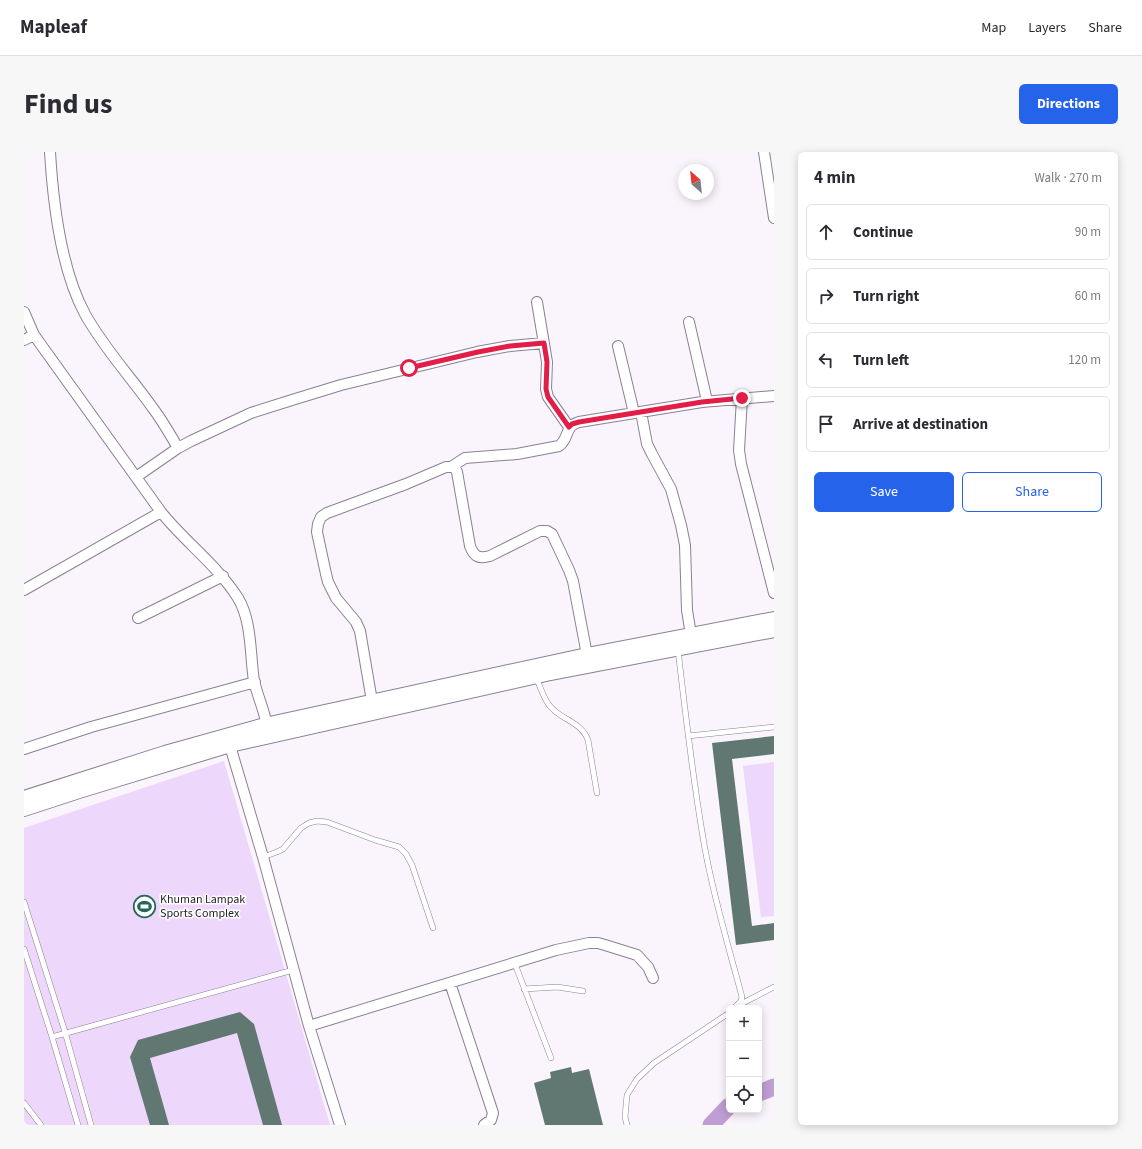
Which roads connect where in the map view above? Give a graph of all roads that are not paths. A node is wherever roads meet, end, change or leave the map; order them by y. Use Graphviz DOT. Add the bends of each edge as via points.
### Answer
graph roads {
  1 [pos="50,152"];
  2 [pos="764,152"];
  3 [pos="774,218"];
  4 [pos="537,302"];
  5 [pos="24,312"];
  6 [pos="689,322"];
  7 [pos="34,335"];
  8 [pos="24,340"];
  9 [pos="544,343"];
  10 [pos="618,346"];
  11 [pos="774,396"];
  12 [pos="742,398"];
  13 [pos="707,401"];
  14 [pos="638,413"];
  15 [pos="569,427"];
  16 [pos="178,448"];
  17 [pos="451,466"];
  18 [pos="136,477"];
  19 [pos="161,512"];
  20 [pos="223,576"];
  21 [pos="24,590"];
  22 [pos="774,593"];
  23 [pos="138,618"];
  24 [pos="774,619"];
  25 [pos="774,630"];
  26 [pos="692,635"];
  27 [pos="677,648"];
  28 [pos="587,654"];
  29 [pos="535,676"];
  30 [pos="256,686"];
  31 [pos="373,707"];
  32 [pos="774,727"];
  33 [pos="268,731"];
  34 [pos="688,736"];
  35 [pos="228,740"];
  36 [pos="24,749"];
  37 [pos="596,793"];
  38 [pos="24,798"];
  39 [pos="24,810"];
  40 [pos="263,857"];
  41 [pos="24,902"];
  42 [pos="433,928"];
  43 [pos="24,949"];
  44 [pos="515,964"];
  45 [pos="293,970"];
  46 [pos="653,978"];
  47 [pos="450,983"];
  48 [pos="774,987"];
  49 [pos="524,988"];
  50 [pos="583,991"];
  51 [pos="737,1005"];
  52 [pos="739,1005"];
  53 [pos="726,1015"];
  54 [pos="309,1026"];
  55 [pos="65,1032"];
  56 [pos="52,1037"];
  57 [pos="551,1058"];
  58 [pos="24,1103"];
  59 [pos="41,1125"];
  60 [pos="78,1125"];
  61 [pos="91,1125"];
  62 [pos="340,1125"];
  63 [pos="484,1125"];
  64 [pos="627,1125"];
  1 -- 16 [label="street" via="63,252 76,294 105,346 152,407"];
  2 -- 3 [label="street"];
  4 -- 9 [label="street"];
  5 -- 7 [label="street"];
  6 -- 13 [label="street"];
  7 -- 8 [label="street"];
  7 -- 18 [label="street"];
  9 -- 15 [label="street" via="548,397"];
  9 -- 16 [label="street" via="478,352 341,385 250,414"];
  10 -- 14 [label="street"];
  11 -- 12 [label="street"];
  12 -- 13 [label="street"];
  12 -- 22 [label="street" via="739,450 741,464"];
  13 -- 14 [label="street"];
  14 -- 15 [label="street" via="579,422"];
  14 -- 26 [label="street" via="647,444 671,489 681,525 685,545 687,610"];
  15 -- 17 [label="street" via="564,443 559,446 517,454 465,458"];
  16 -- 18 [label="street"];
  17 -- 28 [label="street" via="457,472 470,546 477,557 490,556 540,531 552,534 573,581"];
  17 -- 31 [label="street" via="327,513 321,517 318,524 317,532 328,582 336,598 356,622 360,631"];
  18 -- 19 [label="street"];
  19 -- 20 [label="street"];
  19 -- 21 [label="street"];
  20 -- 23 [label="street"];
  20 -- 30 [label="street" via="245,613"];
  24 -- 26 [label="main road"];
  25 -- 27 [label="main road"];
  26 -- 28 [label="main road"];
  27 -- 29 [label="main road"];
  27 -- 34 [label="lane"];
  28 -- 31 [label="main road"];
  29 -- 31 [label="main road"];
  29 -- 37 [label="lane" via="549,705 586,733"];
  30 -- 33 [label="street"];
  30 -- 36 [label="street" via="91,727"];
  31 -- 33 [label="main road"];
  32 -- 34 [label="lane"];
  33 -- 35 [label="main road"];
  34 -- 51 [label="lane" via="705,849 742,997"];
  35 -- 38 [label="main road" via="165,752"];
  35 -- 39 [label="main road"];
  35 -- 40 [label="street"];
  40 -- 42 [label="lane" via="283,849 301,828 317,821 399,847 412,864"];
  40 -- 45 [label="street"];
  41 -- 55 [label="lane"];
  43 -- 56 [label="lane"];
  44 -- 46 [label="street" via="556,950 598,943 637,955 648,967"];
  44 -- 47 [label="street"];
  44 -- 49 [label="lane"];
  45 -- 54 [label="street"];
  45 -- 55 [label="lane"];
  47 -- 54 [label="street"];
  47 -- 63 [label="street" via="493,1113 491,1120"];
  48 -- 52 [label="lane"];
  49 -- 50 [label="lane" via="557,987"];
  49 -- 57 [label="lane"];
  53 -- 64 [label="lane" via="654,1063 637,1079 627,1095"];
  54 -- 62 [label="street"];
  55 -- 56 [label="lane"];
  55 -- 61 [label="lane"];
  56 -- 60 [label="lane"];
  58 -- 59 [label="lane"];
}
